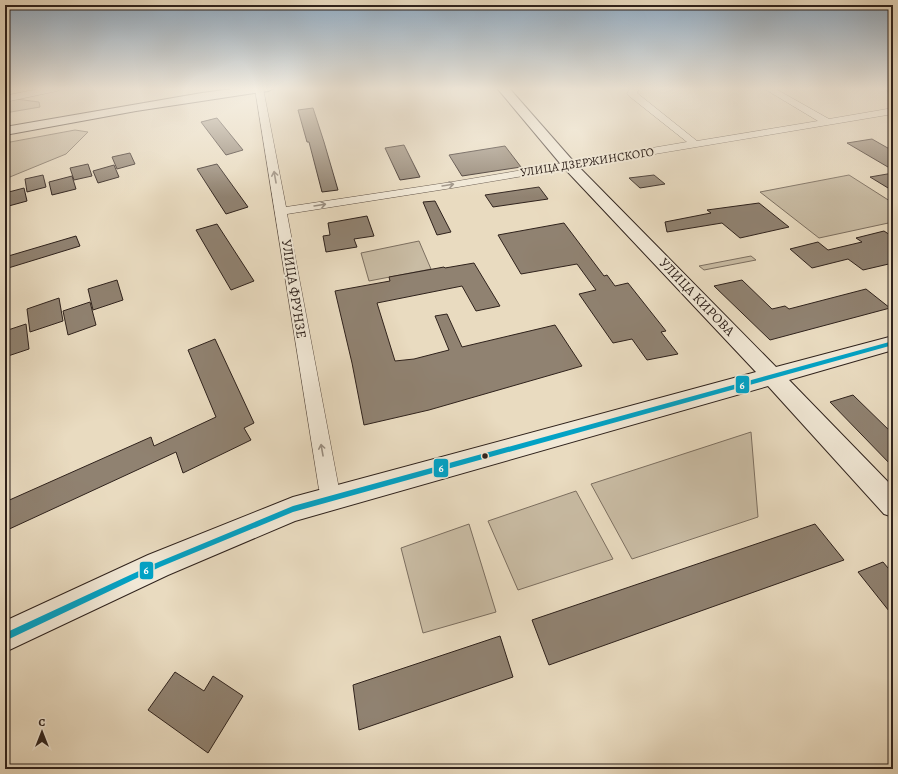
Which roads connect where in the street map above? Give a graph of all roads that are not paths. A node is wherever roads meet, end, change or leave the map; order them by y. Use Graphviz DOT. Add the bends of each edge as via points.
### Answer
graph roads {
  1 [pos="39,124"];
  2 [pos="268,124"];
  3 [pos="534,124"];
  4 [pos="670,124"];
  5 [pos="815,124"];
  6 [pos="5,131"];
  7 [pos="695,144"];
  8 [pos="569,165"];
  9 [pos="282,211"];
  10 [pos="893,336"];
  11 [pos="893,343"];
  12 [pos="770,373"];
  13 [pos="330,494"];
  14 [pos="893,505"];
  15 [pos="5,624"];
  16 [pos="5,637"];
  1 -- 6 [label="main road"];
  9 -- 2 [label="street, УЛИЦА ФРУНЗЕ, one-way"];
  3 -- 8 [label="main road, УЛИЦА КИРОВА"];
  4 -- 7 [label="street"];
  5 -- 7 [label="street, УЛИЦА ДЗЕРЖИНСКОГО"];
  7 -- 8 [label="street, УЛИЦА ДЗЕРЖИНСКОГО"];
  9 -- 8 [label="street, УЛИЦА ДЗЕРЖИНСКОГО, one-way"];
  8 -- 12 [label="main road, УЛИЦА КИРОВА"];
  13 -- 9 [label="street, УЛИЦА ФРУНЗЕ, one-way"];
  10 -- 12 [label="main road"];
  11 -- 12 [label="main road"];
  12 -- 13 [label="main road"];
  12 -- 14 [label="main road, УЛИЦА КИРОВА"];
  13 -- 15 [label="main road" via="288,500 140,560"];
  13 -- 16 [label="main road" via="158,565"];
}
